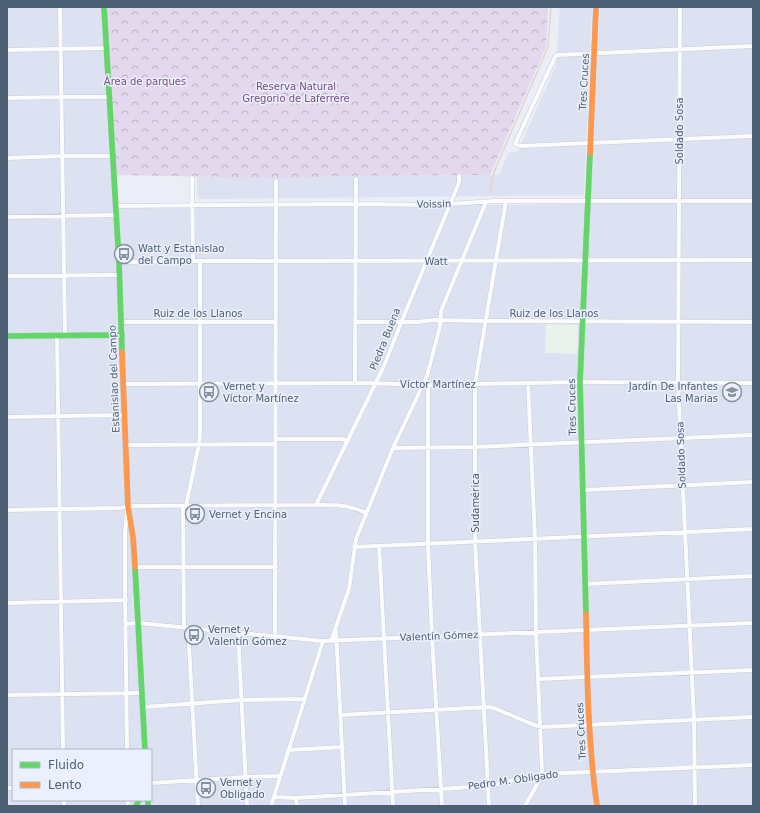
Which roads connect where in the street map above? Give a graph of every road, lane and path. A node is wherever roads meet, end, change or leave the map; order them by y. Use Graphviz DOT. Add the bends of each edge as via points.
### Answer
graph roads {
  1 [pos="60,7"];
  2 [pos="104,7"];
  3 [pos="596,7"];
  4 [pos="680,7"];
  5 [pos="753,46"];
  6 [pos="107,48"];
  7 [pos="60,49"];
  8 [pos="680,49"];
  9 [pos="7,50"];
  10 [pos="594,52"];
  11 [pos="61,97"];
  12 [pos="110,97"];
  13 [pos="7,98"];
  14 [pos="753,136"];
  15 [pos="679,140"];
  16 [pos="590,144"];
  17 [pos="62,156"];
  18 [pos="113,156"];
  19 [pos="7,158"];
  20 [pos="459,176"];
  21 [pos="192,178"];
  22 [pos="356,179"];
  23 [pos="276,181"];
  24 [pos="506,201"];
  25 [pos="587,201"];
  26 [pos="679,201"];
  27 [pos="753,201"];
  28 [pos="486,202"];
  29 [pos="276,204"];
  30 [pos="356,204"];
  31 [pos="450,204"];
  32 [pos="193,205"];
  33 [pos="116,206"];
  34 [pos="116,215"];
  35 [pos="63,216"];
  36 [pos="7,217"];
  37 [pos="585,260"];
  38 [pos="679,260"];
  39 [pos="753,260"];
  40 [pos="193,261"];
  41 [pos="200,261"];
  42 [pos="276,261"];
  43 [pos="356,261"];
  44 [pos="427,261"];
  45 [pos="462,261"];
  46 [pos="496,261"];
  47 [pos="119,262"];
  48 [pos="64,275"];
  49 [pos="119,275"];
  50 [pos="7,276"];
  51 [pos="440,320"];
  52 [pos="678,321"];
  53 [pos="121,322"];
  54 [pos="200,322"];
  55 [pos="276,322"];
  56 [pos="356,322"];
  57 [pos="402,322"];
  58 [pos="486,322"];
  59 [pos="582,322"];
  60 [pos="753,322"];
  61 [pos="57,335"];
  62 [pos="65,335"];
  63 [pos="122,335"];
  64 [pos="7,336"];
  65 [pos="580,382"];
  66 [pos="355,383"];
  67 [pos="377,383"];
  68 [pos="528,383"];
  69 [pos="753,383"];
  70 [pos="124,384"];
  71 [pos="200,384"];
  72 [pos="276,384"];
  73 [pos="475,384"];
  74 [pos="678,384"];
  75 [pos="423,385"];
  76 [pos="428,385"];
  77 [pos="124,415"];
  78 [pos="58,416"];
  79 [pos="7,417"];
  80 [pos="753,435"];
  81 [pos="680,438"];
  82 [pos="348,441"];
  83 [pos="276,442"];
  84 [pos="581,442"];
  85 [pos="199,444"];
  86 [pos="125,445"];
  87 [pos="531,445"];
  88 [pos="475,447"];
  89 [pos="394,448"];
  90 [pos="428,448"];
  91 [pos="753,482"];
  92 [pos="682,485"];
  93 [pos="584,490"];
  94 [pos="275,505"];
  95 [pos="316,505"];
  96 [pos="185,506"];
  97 [pos="128,507"];
  98 [pos="60,509"];
  99 [pos="7,510"];
  100 [pos="366,514"];
  101 [pos="753,529"];
  102 [pos="685,531"];
  103 [pos="585,536"];
  104 [pos="535,539"];
  105 [pos="475,542"];
  106 [pos="428,544"];
  107 [pos="379,546"];
  108 [pos="354,547"];
  109 [pos="135,567"];
  110 [pos="183,567"];
  111 [pos="276,567"];
  112 [pos="753,576"];
  113 [pos="687,578"];
  114 [pos="586,584"];
  115 [pos="126,600"];
  116 [pos="7,602"];
  117 [pos="61,602"];
  118 [pos="138,623"];
  119 [pos="753,623"];
  120 [pos="126,624"];
  121 [pos="689,626"];
  122 [pos="186,627"];
  123 [pos="336,629"];
  124 [pos="586,630"];
  125 [pos="536,632"];
  126 [pos="238,633"];
  127 [pos="480,635"];
  128 [pos="275,636"];
  129 [pos="432,637"];
  130 [pos="384,638"];
  131 [pos="331,640"];
  132 [pos="337,640"];
  133 [pos="324,641"];
  134 [pos="753,670"];
  135 [pos="691,673"];
  136 [pos="587,677"];
  137 [pos="538,679"];
  138 [pos="127,693"];
  139 [pos="142,693"];
  140 [pos="62,694"];
  141 [pos="7,695"];
  142 [pos="305,699"];
  143 [pos="241,700"];
  144 [pos="192,703"];
  145 [pos="143,707"];
  146 [pos="484,707"];
  147 [pos="437,710"];
  148 [pos="388,713"];
  149 [pos="341,716"];
  150 [pos="753,717"];
  151 [pos="694,720"];
  152 [pos="590,724"];
  153 [pos="540,726"];
  154 [pos="343,747"];
  155 [pos="63,749"];
  156 [pos="127,749"];
  157 [pos="145,749"];
  158 [pos="288,750"];
  159 [pos="753,765"];
  160 [pos="695,768"];
  161 [pos="592,772"];
  162 [pos="542,774"];
  163 [pos="280,776"];
  164 [pos="246,777"];
  165 [pos="197,781"];
  166 [pos="152,783"];
  167 [pos="488,786"];
  168 [pos="442,789"];
  169 [pos="392,792"];
  170 [pos="344,794"];
  171 [pos="274,797"];
  172 [pos="296,798"];
  173 [pos="198,806"];
  174 [pos="247,806"];
  175 [pos="271,806"];
  176 [pos="296,806"];
  177 [pos="345,806"];
  178 [pos="393,806"];
  179 [pos="442,806"];
  180 [pos="489,806"];
  181 [pos="525,806"];
  182 [pos="596,806"];
  183 [pos="695,806"];
  1 -- 7 [label="street"];
  2 -- 6 [label="street, Estanislao del Campo"];
  3 -- 10 [label="street, Tres Cruces"];
  4 -- 8 [label="street, Soldado Sosa"];
  5 -- 8 [label="street"];
  6 -- 7 [label="street"];
  6 -- 12 [label="street, Estanislao del Campo"];
  7 -- 9 [label="street"];
  7 -- 11 [label="street"];
  8 -- 10 [label="street"];
  8 -- 15 [label="street, Soldado Sosa"];
  10 -- 16 [label="street, Tres Cruces"];
  10 -- 16 [label="street" via="560,54 555,57 516,144"];
  11 -- 12 [label="street"];
  11 -- 13 [label="street"];
  11 -- 17 [label="street"];
  12 -- 18 [label="street, Estanislao del Campo"];
  14 -- 15 [label="street"];
  15 -- 16 [label="street"];
  15 -- 26 [label="street, Soldado Sosa"];
  16 -- 25 [label="street, Tres Cruces"];
  17 -- 18 [label="street"];
  17 -- 19 [label="street"];
  17 -- 35 [label="street"];
  18 -- 33 [label="street, Estanislao del Campo"];
  20 -- 31 [label="street, Piedra Buena" via="458,186"];
  21 -- 32 [label="street"];
  22 -- 30 [label="street"];
  23 -- 29 [label="street"];
  24 -- 25 [label="street, Voissin"];
  24 -- 28 [label="street, Voissin"];
  24 -- 46 [label="street, Sudamérica"];
  25 -- 26 [label="street, Voissin"];
  25 -- 37 [label="street, Tres Cruces"];
  26 -- 27 [label="street, Voissin"];
  26 -- 38 [label="street, Soldado Sosa"];
  28 -- 31 [label="street, Voissin"];
  28 -- 45 [label="street"];
  29 -- 30 [label="street, Voissin"];
  29 -- 32 [label="street, Voissin"];
  29 -- 42 [label="street"];
  30 -- 31 [label="street, Voissin"];
  30 -- 43 [label="street"];
  31 -- 44 [label="street, Piedra Buena"];
  32 -- 33 [label="street, Voissin"];
  32 -- 40 [label="street"];
  33 -- 34 [label="street, Estanislao del Campo"];
  34 -- 35 [label="street"];
  34 -- 47 [label="street, Estanislao del Campo"];
  35 -- 36 [label="street"];
  35 -- 48 [label="street"];
  37 -- 38 [label="street, Watt"];
  37 -- 46 [label="street, Watt"];
  37 -- 59 [label="street, Tres Cruces"];
  38 -- 39 [label="street, Watt"];
  38 -- 52 [label="street, Soldado Sosa"];
  40 -- 41 [label="street, Watt"];
  40 -- 47 [label="street, Watt"];
  41 -- 42 [label="street, Watt"];
  41 -- 54 [label="street"];
  42 -- 43 [label="street, Watt"];
  42 -- 55 [label="street"];
  43 -- 44 [label="street, Watt"];
  43 -- 56 [label="street"];
  44 -- 45 [label="street, Watt"];
  44 -- 57 [label="street, Piedra Buena"];
  45 -- 46 [label="street, Watt"];
  45 -- 51 [label="street" via="441,311"];
  46 -- 58 [label="street, Sudamérica"];
  47 -- 49 [label="street, Estanislao del Campo"];
  48 -- 49 [label="street"];
  48 -- 50 [label="street"];
  48 -- 62 [label="street"];
  49 -- 53 [label="street, Estanislao del Campo"];
  51 -- 57 [label="street, Ruiz de los Llanos"];
  51 -- 58 [label="street, Ruiz de los Llanos"];
  51 -- 75 [label="street"];
  52 -- 59 [label="street, Ruiz de los Llanos"];
  52 -- 60 [label="street, Ruiz de los Llanos"];
  52 -- 74 [label="street, Soldado Sosa"];
  53 -- 54 [label="street, Ruiz de los Llanos"];
  53 -- 63 [label="street, Estanislao del Campo"];
  54 -- 55 [label="street, Ruiz de los Llanos"];
  54 -- 71 [label="street"];
  55 -- 72 [label="street"];
  56 -- 57 [label="street, Ruiz de los Llanos"];
  56 -- 66 [label="street"];
  57 -- 67 [label="street, Piedra Buena"];
  58 -- 59 [label="street, Ruiz de los Llanos"];
  58 -- 73 [label="street, Sudamérica"];
  59 -- 65 [label="street, Tres Cruces"];
  61 -- 62 [label="street"];
  61 -- 64 [label="street"];
  61 -- 78 [label="street"];
  62 -- 63 [label="street"];
  63 -- 70 [label="street, Estanislao del Campo"];
  65 -- 68 [label="street, Víctor Martínez"];
  65 -- 74 [label="street, Víctor Martínez"];
  65 -- 84 [label="street, Tres Cruces"];
  66 -- 67 [label="street, Víctor Martínez"];
  66 -- 72 [label="street, Víctor Martínez"];
  67 -- 75 [label="street, Víctor Martínez"];
  67 -- 82 [label="street, Piedra Buena"];
  68 -- 73 [label="street, Víctor Martínez"];
  68 -- 87 [label="street"];
  69 -- 74 [label="street, Víctor Martínez"];
  70 -- 71 [label="street, Víctor Martínez"];
  70 -- 77 [label="street, Estanislao del Campo"];
  71 -- 72 [label="street, Víctor Martínez"];
  71 -- 85 [label="street"];
  72 -- 83 [label="street"];
  73 -- 76 [label="street, Víctor Martínez"];
  73 -- 88 [label="street, Sudamérica"];
  74 -- 81 [label="street, Soldado Sosa"];
  75 -- 76 [label="street, Víctor Martínez"];
  75 -- 89 [label="street"];
  76 -- 90 [label="street"];
  77 -- 78 [label="street"];
  77 -- 86 [label="street, Estanislao del Campo"];
  78 -- 79 [label="street"];
  78 -- 98 [label="street"];
  80 -- 81 [label="street"];
  81 -- 84 [label="street"];
  81 -- 92 [label="street, Soldado Sosa"];
  82 -- 83 [label="street" via="343,439"];
  82 -- 95 [label="street, Piedra Buena"];
  83 -- 85 [label="street"];
  83 -- 94 [label="street"];
  84 -- 87 [label="street"];
  84 -- 93 [label="street, Tres Cruces"];
  85 -- 86 [label="street"];
  85 -- 96 [label="street"];
  86 -- 97 [label="street, Estanislao del Campo"];
  87 -- 88 [label="street"];
  87 -- 104 [label="street"];
  88 -- 90 [label="street"];
  88 -- 105 [label="street, Sudamérica"];
  89 -- 90 [label="street"];
  89 -- 100 [label="street"];
  90 -- 106 [label="street"];
  91 -- 92 [label="street"];
  92 -- 93 [label="street"];
  92 -- 102 [label="street, Soldado Sosa"];
  93 -- 103 [label="street, Tres Cruces"];
  94 -- 95 [label="street"];
  94 -- 96 [label="street"];
  94 -- 111 [label="street"];
  95 -- 100 [label="street" via="346,505"];
  96 -- 97 [label="street"];
  96 -- 110 [label="street"];
  97 -- 98 [label="street"];
  97 -- 109 [label="street, Estanislao del Campo"];
  97 -- 115 [label="street" via="125,533"];
  98 -- 99 [label="street"];
  98 -- 117 [label="street"];
  100 -- 108 [label="street"];
  101 -- 102 [label="street"];
  102 -- 103 [label="street"];
  102 -- 113 [label="street, Soldado Sosa"];
  103 -- 104 [label="street"];
  103 -- 114 [label="street, Tres Cruces"];
  104 -- 105 [label="street"];
  104 -- 125 [label="street"];
  105 -- 106 [label="street"];
  105 -- 127 [label="street, Sudamérica"];
  106 -- 107 [label="street"];
  106 -- 129 [label="street"];
  107 -- 108 [label="street"];
  107 -- 130 [label="street"];
  108 -- 123 [label="street" via="349,589"];
  109 -- 110 [label="street"];
  109 -- 118 [label="street, Estanislao del Campo"];
  110 -- 111 [label="street"];
  110 -- 122 [label="street"];
  111 -- 128 [label="street"];
  112 -- 113 [label="street"];
  113 -- 114 [label="street"];
  113 -- 121 [label="street, Soldado Sosa"];
  114 -- 124 [label="street, Tres Cruces"];
  115 -- 117 [label="street"];
  115 -- 120 [label="street"];
  116 -- 117 [label="street"];
  117 -- 140 [label="street"];
  118 -- 120 [label="street, Valentín Gómez"];
  118 -- 122 [label="street, Valentín Gómez"];
  118 -- 139 [label="street, Estanislao del Campo"];
  119 -- 121 [label="street, Valentín Gómez"];
  120 -- 138 [label="street"];
  121 -- 124 [label="street, Valentín Gómez"];
  121 -- 135 [label="street, Soldado Sosa"];
  122 -- 126 [label="street, Valentín Gómez"];
  122 -- 144 [label="street"];
  123 -- 131 [label="street"];
  123 -- 132 [label="street"];
  124 -- 125 [label="street, Valentín Gómez"];
  124 -- 136 [label="street, Tres Cruces"];
  125 -- 127 [label="street, Valentín Gómez"];
  125 -- 137 [label="street"];
  126 -- 128 [label="street, Valentín Gómez"];
  126 -- 143 [label="street"];
  127 -- 129 [label="street, Valentín Gómez"];
  127 -- 146 [label="street, Sudamérica"];
  128 -- 133 [label="street, Valentín Gómez"];
  129 -- 130 [label="street, Valentín Gómez"];
  129 -- 147 [label="street"];
  130 -- 132 [label="street, Valentín Gómez"];
  130 -- 148 [label="street"];
  131 -- 132 [label="street, Valentín Gómez"];
  131 -- 133 [label="street, Valentín Gómez"];
  132 -- 149 [label="street"];
  133 -- 142 [label="street"];
  134 -- 135 [label="street"];
  135 -- 136 [label="street"];
  135 -- 151 [label="street, Soldado Sosa"];
  136 -- 137 [label="street"];
  136 -- 152 [label="street, Tres Cruces"];
  137 -- 153 [label="street"];
  138 -- 139 [label="street"];
  138 -- 140 [label="street"];
  138 -- 156 [label="street"];
  139 -- 145 [label="street, Estanislao del Campo"];
  140 -- 141 [label="street"];
  140 -- 155 [label="street"];
  142 -- 143 [label="street"];
  142 -- 158 [label="street"];
  143 -- 144 [label="street"];
  143 -- 164 [label="street"];
  144 -- 145 [label="street"];
  144 -- 165 [label="street"];
  145 -- 157 [label="street, Estanislao del Campo"];
  146 -- 147 [label="street"];
  146 -- 153 [label="street" via="494,708"];
  146 -- 167 [label="street, Sudamérica"];
  147 -- 148 [label="street"];
  147 -- 168 [label="street"];
  148 -- 149 [label="street"];
  148 -- 169 [label="street"];
  149 -- 154 [label="street"];
  150 -- 151 [label="street"];
  151 -- 152 [label="street"];
  151 -- 160 [label="street, Soldado Sosa"];
  152 -- 153 [label="street"];
  152 -- 161 [label="street, Tres Cruces"];
  153 -- 162 [label="street"];
  154 -- 158 [label="street"];
  154 -- 170 [label="street"];
  158 -- 163 [label="street"];
  159 -- 160 [label="street, Pedro M. Obligado"];
  160 -- 161 [label="street, Pedro M. Obligado"];
  160 -- 183 [label="street, Soldado Sosa"];
  161 -- 162 [label="street, Pedro M. Obligado"];
  161 -- 182 [label="street, Tres Cruces"];
  162 -- 167 [label="street, Pedro M. Obligado"];
  162 -- 181 [label="street"];
  163 -- 164 [label="street"];
  163 -- 171 [label="street"];
  164 -- 165 [label="street"];
  164 -- 174 [label="street"];
  165 -- 166 [label="street"];
  165 -- 173 [label="street"];
  167 -- 168 [label="street, Pedro M. Obligado"];
  167 -- 180 [label="street, Sudamérica"];
  168 -- 169 [label="street, Pedro M. Obligado"];
  168 -- 179 [label="street"];
  169 -- 170 [label="street, Pedro M. Obligado"];
  169 -- 178 [label="street"];
  170 -- 172 [label="street, Pedro M. Obligado"];
  170 -- 177 [label="street"];
  171 -- 172 [label="street, Pedro M. Obligado"];
  171 -- 175 [label="street"];
  172 -- 176 [label="street"];
}
